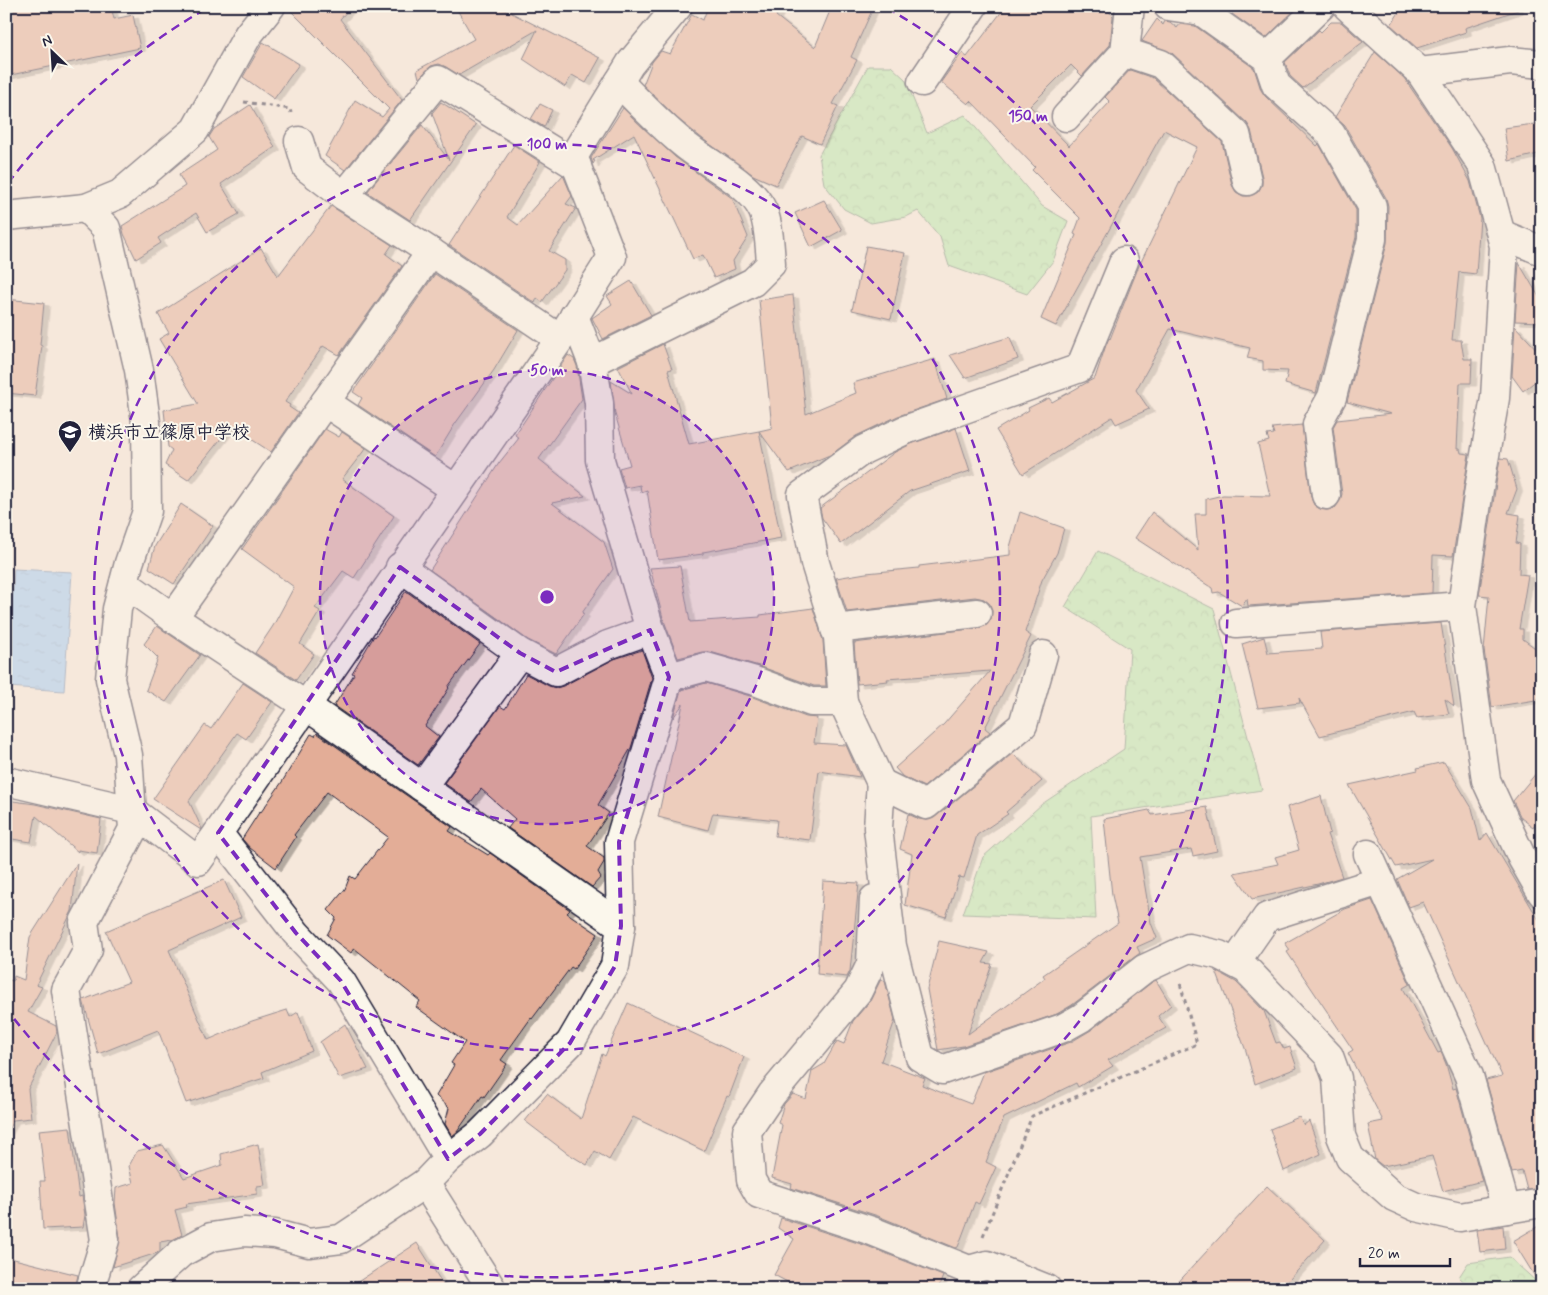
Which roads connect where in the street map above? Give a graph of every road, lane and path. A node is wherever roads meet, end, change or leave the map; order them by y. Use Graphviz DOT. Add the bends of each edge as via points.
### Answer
graph roads {
  1 [pos="271,6"];
  2 [pos="678,6"];
  3 [pos="973,6"];
  4 [pos="1130,6"];
  5 [pos="1168,6"];
  6 [pos="1321,6"];
  7 [pos="1347,6"];
  8 [pos="1125,52"];
  9 [pos="1267,58"];
  10 [pos="1542,64"];
  11 [pos="1420,72"];
  12 [pos="619,82"];
  13 [pos="922,82"];
  14 [pos="213,97"];
  15 [pos="1066,117"];
  16 [pos="299,141"];
  17 [pos="577,166"];
  18 [pos="1247,181"];
  19 [pos="344,196"];
  20 [pos="6,197"];
  21 [pos="86,208"];
  22 [pos="57,210"];
  23 [pos="6,216"];
  24 [pos="1500,234"];
  25 [pos="1542,251"];
  26 [pos="431,252"];
  27 [pos="1124,261"];
  28 [pos="574,316"];
  29 [pos="560,339"];
  30 [pos="592,362"];
  31 [pos="325,402"];
  32 [pos="455,489"];
  33 [pos="1326,495"];
  34 [pos="400,567"];
  35 [pos="124,583"];
  36 [pos="1462,606"];
  37 [pos="977,613"];
  38 [pos="173,618"];
  39 [pos="1236,623"];
  40 [pos="836,629"];
  41 [pos="650,630"];
  42 [pos="520,652"];
  43 [pos="1043,655"];
  44 [pos="670,677"];
  45 [pos="843,702"];
  46 [pos="305,705"];
  47 [pos="6,781"];
  48 [pos="881,783"];
  49 [pos="422,787"];
  50 [pos="131,810"];
  51 [pos="878,828"];
  52 [pos="218,833"];
  53 [pos="1368,854"];
  54 [pos="1380,881"];
  55 [pos="1542,893"];
  56 [pos="621,926"];
  57 [pos="1172,956"];
  58 [pos="1235,963"];
  59 [pos="448,1159"];
  60 [pos="425,1183"];
  61 [pos="1542,1203"];
  62 [pos="1506,1209"];
  63 [pos="977,1275"];
  64 [pos="90,1289"];
  65 [pos="140,1289"];
  66 [pos="492,1289"];
  67 [pos="1047,1289"];
  1 -- 14 [label="street" via="248,35"];
  2 -- 12 [label="street"];
  3 -- 13 [label="street"];
  4 -- 8 [label="street"];
  5 -- 9 [label="street" via="1201,11"];
  6 -- 9 [label="street"];
  7 -- 11 [label="street"];
  8 -- 15 [label="street"];
  8 -- 18 [label="street" via="1161,64 1236,134"];
  9 -- 33 [label="street" via="1276,85 1331,134 1372,206 1372,239 1332,397 1317,424"];
  10 -- 11 [label="street" via="1510,61"];
  11 -- 24 [label="street" via="1482,165"];
  12 -- 17 [label="street" via="573,157"];
  12 -- 30 [label="street" via="665,128 752,193 764,212 771,264 753,282"];
  14 -- 16 [label="path" via="290,109"];
  14 -- 21 [label="street" via="195,130 120,194"];
  16 -- 19 [label="street" via="307,168"];
  17 -- 19 [label="street" via="438,80"];
  17 -- 28 [label="street" via="612,257"];
  19 -- 26 [label="street"];
  20 -- 22 [label="street"];
  21 -- 22 [label="street"];
  21 -- 35 [label="street" via="106,228 139,370 146,422 147,511"];
  22 -- 23 [label="street"];
  24 -- 25 [label="street"];
  24 -- 36 [label="street" via="1504,246 1496,398"];
  26 -- 29 [label="street"];
  26 -- 31 [label="street"];
  27 -- 40 [label="street" via="1080,368 897,434 863,450 802,495 815,563"];
  28 -- 29 [label="street"];
  28 -- 30 [label="street"];
  29 -- 32 [label="street"];
  30 -- 41 [label="street" via="599,403 600,460"];
  31 -- 32 [label="street"];
  31 -- 38 [label="street"];
  32 -- 34 [label="street"];
  34 -- 42 [label="street"];
  34 -- 46 [label="street"];
  35 -- 38 [label="street"];
  35 -- 50 [label="street" via="117,609 110,679 128,755"];
  36 -- 39 [label="street"];
  36 -- 55 [label="street" via="1486,780"];
  37 -- 40 [label="street"];
  38 -- 46 [label="street"];
  40 -- 45 [label="street"];
  41 -- 42 [label="street" via="608,645 556,672"];
  41 -- 44 [label="street"];
  42 -- 49 [label="street"];
  43 -- 48 [label="street" via="1023,725 926,805"];
  44 -- 45 [label="street" via="706,667 811,702"];
  44 -- 56 [label="street" via="618,842"];
  45 -- 48 [label="street"];
  46 -- 49 [label="street"];
  46 -- 52 [label="street"];
  47 -- 50 [label="street"];
  48 -- 51 [label="street"];
  49 -- 56 [label="street"];
  50 -- 52 [label="street" via="198,861"];
  50 -- 64 [label="street" via="133,829 84,922 88,950 66,990 105,1240"];
  51 -- 57 [label="street" via="892,946 920,1057 942,1070 1063,1028 1081,1018 1144,969"];
  51 -- 63 [label="street" via="871,964 858,991 772,1094 748,1131 751,1180 759,1194 872,1231"];
  52 -- 59 [label="street" via="296,932 341,981"];
  53 -- 54 [label="street"];
  54 -- 58 [label="street" via="1267,917"];
  54 -- 62 [label="street" via="1469,1076"];
  56 -- 59 [label="street" via="615,966 570,1043 480,1134"];
  57 -- 58 [label="street" via="1188,948 1219,955"];
  57 -- 63 [label="path" via="1197,1044 1032,1116"];
  58 -- 62 [label="street" via="1246,969 1329,1056 1338,1078 1341,1136 1350,1158 1394,1196 1416,1207 1460,1217"];
  59 -- 60 [label="street"];
  60 -- 65 [label="street" via="341,1239 309,1244 275,1234 244,1232 211,1237 181,1253"];
  60 -- 66 [label="street"];
  61 -- 62 [label="street"];
  63 -- 67 [label="street"];
}
